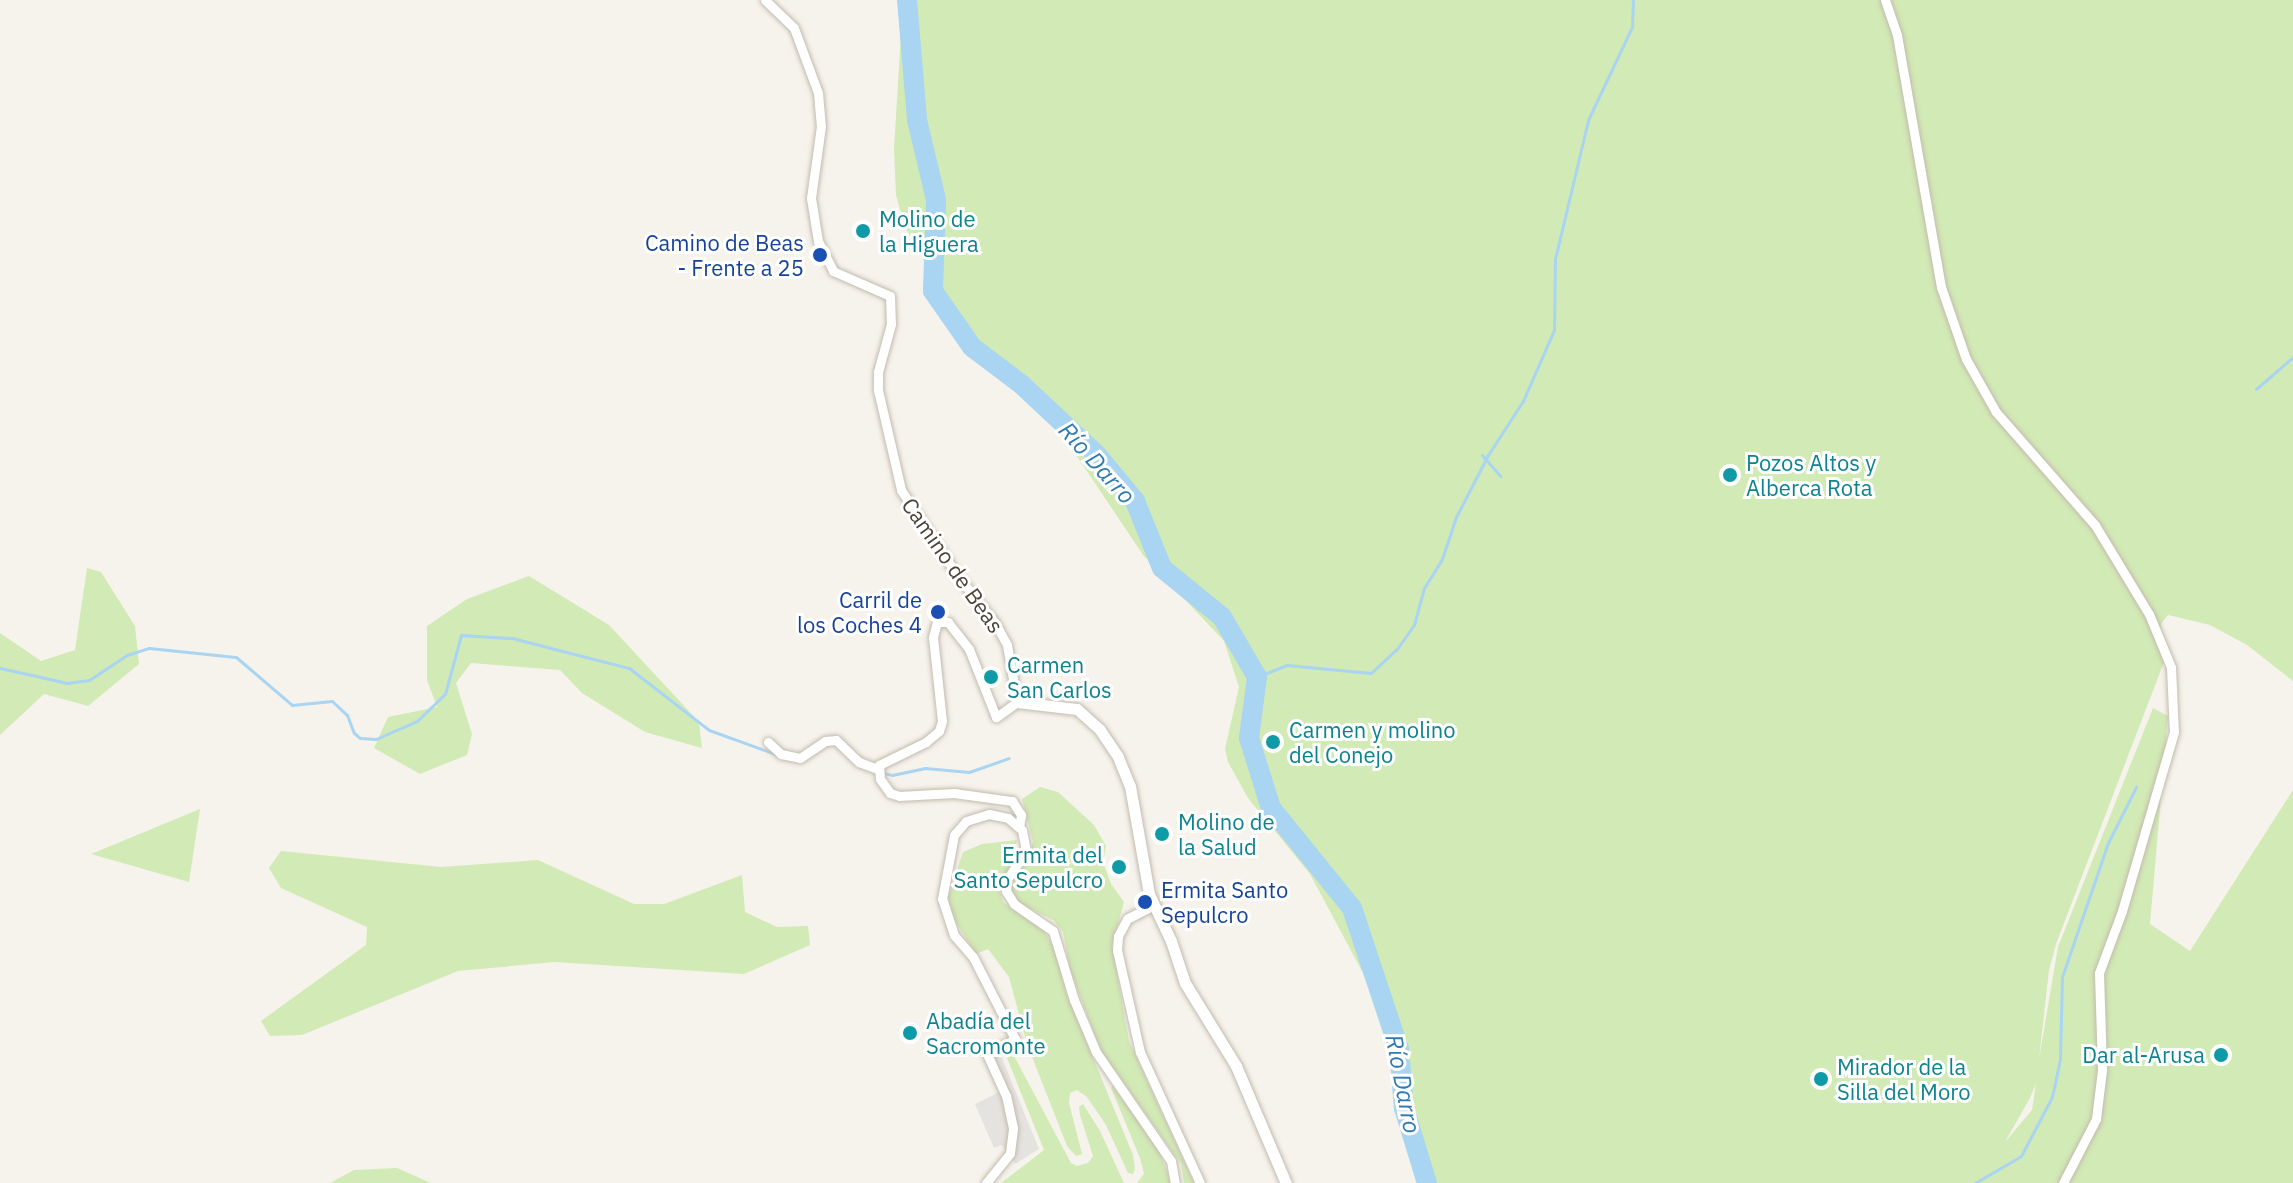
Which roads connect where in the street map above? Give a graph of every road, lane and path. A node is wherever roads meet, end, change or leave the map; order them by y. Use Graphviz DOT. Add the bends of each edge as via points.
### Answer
graph roads {
  1 [pos="765,0"];
  2 [pos="1885,0"];
  3 [pos="1017,702"];
  4 [pos="768,742"];
  5 [pos="877,769"];
  6 [pos="1019,827"];
  7 [pos="1154,905"];
  8 [pos="986,1183"];
  9 [pos="1175,1183"];
  10 [pos="1200,1183"];
  11 [pos="1286,1183"];
  12 [pos="2063,1183"];
  1 -- 3 [label="street, Camino de Beas" via="794,28 818,93 821,126 811,198 818,241 833,271 890,296 891,324 878,390 901,490 995,623 1007,645"];
  2 -- 12 [label="street" via="1897,35 1949,317 1981,389 2083,507 2149,614 2171,667 2174,732 2099,973 2102,1070 2096,1119"];
  3 -- 5 [label="street" via="996,717 969,649 941,620 933,637 942,707 939,731"];
  3 -- 7 [label="street" via="1077,709 1109,742 1130,786 1144,876"];
  4 -- 5 [label="street" via="781,754 800,758 825,741 836,740 859,762"];
  5 -- 6 [label="street" via="884,786 899,796 954,793 1012,801 1021,815"];
  6 -- 8 [label="street" via="998,815 966,821 954,835 942,899 954,935 973,957 1015,1039 987,1054 1006,1096 1013,1128 1010,1153"];
  6 -- 9 [label="street" via="1026,851 1007,879 1006,891 1014,904 1053,931 1096,1052 1171,1161"];
  7 -- 10 [label="street" via="1127,919 1117,950 1140,1052"];
  7 -- 11 [label="street" via="1185,983 1236,1066"];
}
